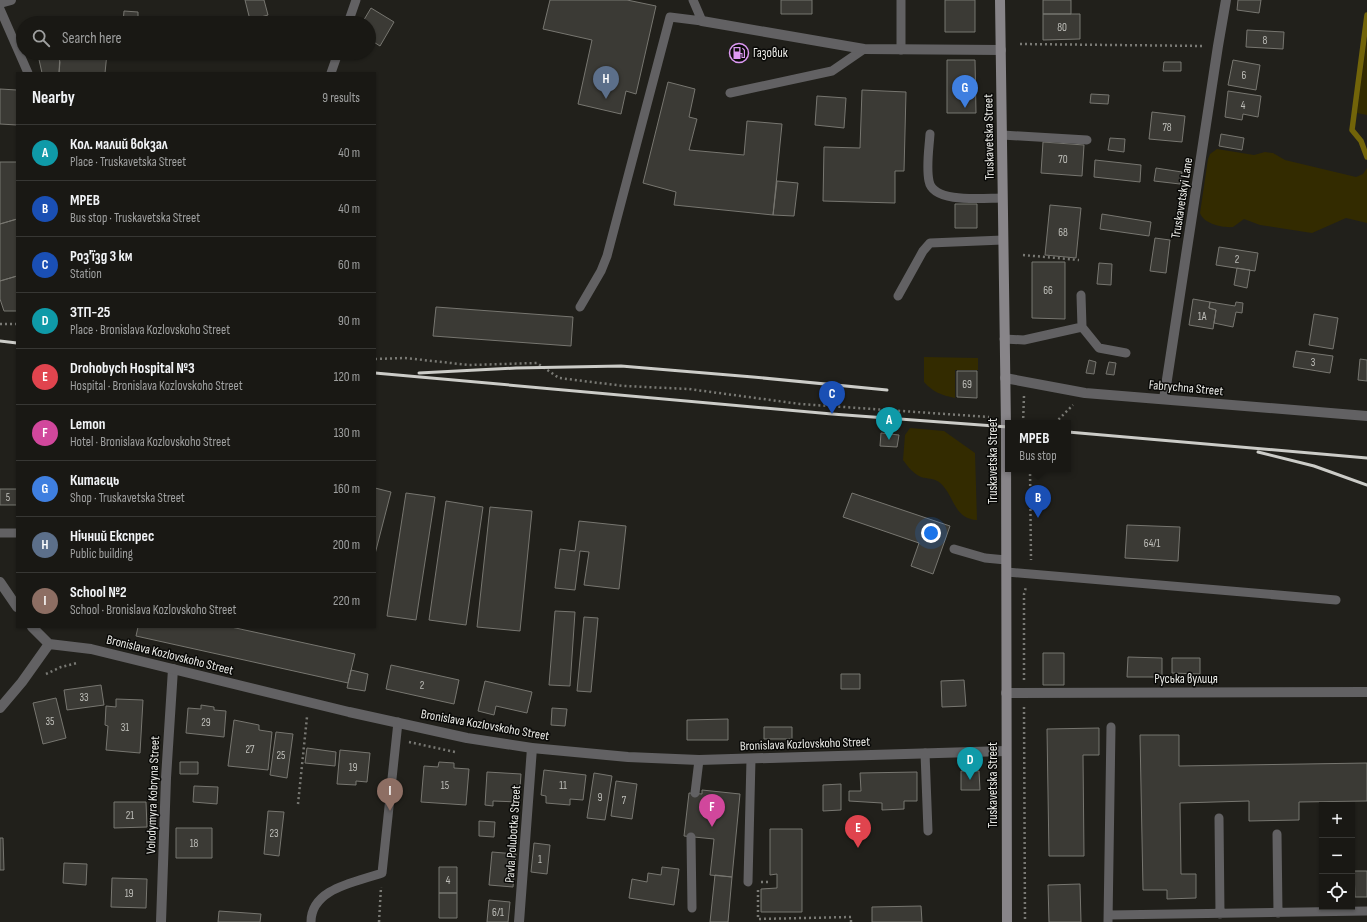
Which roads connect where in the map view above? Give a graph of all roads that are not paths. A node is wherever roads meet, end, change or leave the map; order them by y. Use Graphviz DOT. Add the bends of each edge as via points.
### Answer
graph roads {
  1 [pos="11,0"];
  2 [pos="356,0"];
  3 [pos="693,0"];
  4 [pos="901,0"];
  5 [pos="1000,0"];
  6 [pos="1226,0"];
  7 [pos="0,3"];
  8 [pos="0,9"];
  9 [pos="350,16"];
  10 [pos="702,21"];
  11 [pos="16,46"];
  12 [pos="864,49"];
  13 [pos="902,50"];
  14 [pos="1001,50"];
  15 [pos="22,60"];
  16 [pos="335,60"];
  17 [pos="28,72"];
  18 [pos="330,72"];
  19 [pos="730,93"];
  20 [pos="930,134"];
  21 [pos="1002,135"];
  22 [pos="1087,140"];
  23 [pos="1002,198"];
  24 [pos="1003,240"];
  25 [pos="1081,294"];
  26 [pos="898,296"];
  27 [pos="580,307"];
  28 [pos="1082,327"];
  29 [pos="1004,339"];
  30 [pos="1126,353"];
  31 [pos="1005,378"];
  32 [pos="1164,399"];
  33 [pos="1367,416"];
  34 [pos="1005,420"];
  35 [pos="1006,472"];
  36 [pos="0,533"];
  37 [pos="16,533"];
  38 [pos="954,549"];
  39 [pos="1006,560"];
  40 [pos="1006,572"];
  41 [pos="0,582"];
  42 [pos="1336,600"];
  43 [pos="16,606"];
  44 [pos="33,628"];
  45 [pos="49,644"];
  46 [pos="173,669"];
  47 [pos="1006,692"];
  48 [pos="1367,692"];
  49 [pos="0,708"];
  50 [pos="398,722"];
  51 [pos="1111,727"];
  52 [pos="532,748"];
  53 [pos="1006,751"];
  54 [pos="925,753"];
  55 [pos="751,759"];
  56 [pos="699,760"];
  57 [pos="695,793"];
  58 [pos="1219,818"];
  59 [pos="928,831"];
  60 [pos="1277,834"];
  61 [pos="691,837"];
  62 [pos="748,882"];
  63 [pos="692,908"];
  64 [pos="1367,912"];
  65 [pos="1278,913"];
  66 [pos="1220,914"];
  67 [pos="1108,918"];
  68 [pos="161,922"];
  69 [pos="311,922"];
  70 [pos="519,922"];
  71 [pos="1007,922"];
  1 -- 7 [label="street"];
  2 -- 9 [label="lane"];
  3 -- 10 [label="lane"];
  4 -- 13 [label="lane"];
  5 -- 14 [label="main road, Truskavetska Street"];
  6 -- 32 [label="street, Truskavetskyi Lane"];
  8 -- 11 [label="lane"];
  10 -- 12 [label="street"];
  10 -- 27 [label="lane" via="670,17 607,256"];
  12 -- 13 [label="street"];
  12 -- 19 [label="lane" via="832,71"];
  13 -- 14 [label="street"];
  14 -- 21 [label="main road, Truskavetska Street"];
  15 -- 17 [label="lane"];
  16 -- 18 [label="lane"];
  20 -- 23 [label="lane" via="929,182 932,190 945,197"];
  21 -- 22 [label="lane"];
  21 -- 23 [label="main road, Truskavetska Street"];
  23 -- 24 [label="main road, Truskavetska Street"];
  24 -- 26 [label="lane" via="930,243"];
  24 -- 29 [label="main road, Truskavetska Street"];
  25 -- 28 [label="lane"];
  28 -- 29 [label="lane" via="1024,340"];
  28 -- 30 [label="lane" via="1100,348"];
  29 -- 31 [label="main road, Truskavetska Street"];
  31 -- 32 [label="street, Fabrychna Street" via="1085,393"];
  31 -- 34 [label="main road, Truskavetska Street"];
  32 -- 33 [label="street, Fabrychna Street"];
  35 -- 39 [label="main road, Truskavetska Street"];
  36 -- 37 [label="lane"];
  38 -- 39 [label="lane" via="985,558"];
  39 -- 40 [label="main road, Truskavetska Street"];
  40 -- 42 [label="lane"];
  40 -- 47 [label="main road, Truskavetska Street"];
  41 -- 43 [label="street"];
  44 -- 45 [label="street"];
  45 -- 46 [label="street, Bronislava Kozlovskoho Street" via="92,649"];
  45 -- 49 [label="street"];
  46 -- 50 [label="street, Bronislava Kozlovskoho Street"];
  46 -- 68 [label="street, Volodymyra Kobryna Street"];
  47 -- 48 [label="street, Руська вулиця"];
  47 -- 53 [label="main road, Truskavetska Street"];
  50 -- 52 [label="street, Bronislava Kozlovskoho Street" via="467,738"];
  50 -- 69 [label="lane" via="382,873 330,891 311,911"];
  51 -- 67 [label="lane"];
  52 -- 56 [label="street, Bronislava Kozlovskoho Street" via="628,757"];
  52 -- 70 [label="street, Pavla Polubotka Street"];
  53 -- 54 [label="street, Bronislava Kozlovskoho Street"];
  53 -- 71 [label="main road, Truskavetska Street"];
  54 -- 55 [label="street, Bronislava Kozlovskoho Street"];
  54 -- 59 [label="lane"];
  55 -- 56 [label="street, Bronislava Kozlovskoho Street"];
  55 -- 62 [label="lane"];
  56 -- 57 [label="lane"];
  58 -- 66 [label="lane"];
  60 -- 65 [label="lane"];
  61 -- 63 [label="lane"];
  64 -- 65 [label="lane"];
  65 -- 66 [label="lane"];
  66 -- 67 [label="lane"];
}
